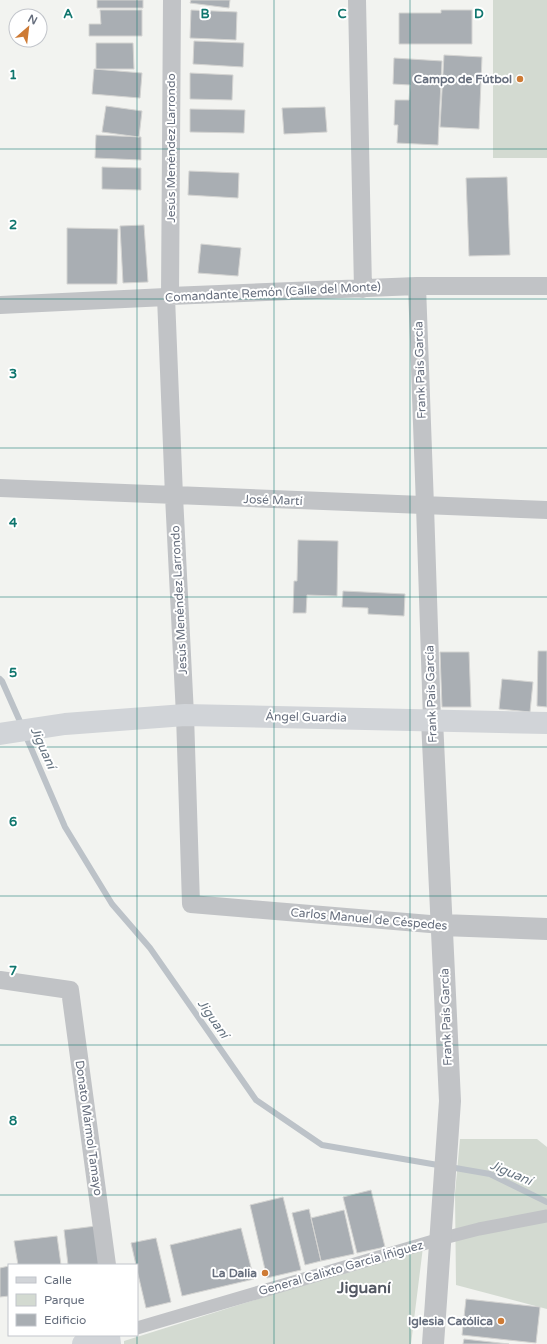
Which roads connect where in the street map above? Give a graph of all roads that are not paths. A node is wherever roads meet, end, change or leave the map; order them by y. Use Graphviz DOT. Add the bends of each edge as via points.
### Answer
graph roads {
  1 [pos="172,0"];
  2 [pos="357,0"];
  3 [pos="417,286"];
  4 [pos="547,286"];
  5 [pos="363,289"];
  6 [pos="168,296"];
  7 [pos="0,305"];
  8 [pos="0,488"];
  9 [pos="174,496"];
  10 [pos="425,506"];
  11 [pos="547,510"];
  12 [pos="185,715"];
  13 [pos="432,720"];
  14 [pos="547,723"];
  15 [pos="0,734"];
  16 [pos="191,904"];
  17 [pos="442,925"];
  18 [pos="547,929"];
  19 [pos="0,980"];
  20 [pos="547,1216"];
  21 [pos="440,1239"];
  22 [pos="107,1264"];
  23 [pos="138,1328"];
  24 [pos="110,1337"];
  25 [pos="83,1344"];
  26 [pos="433,1344"];
  1 -- 6 [label="street, Jesús Menéndez Larrondo"];
  2 -- 5 [label="street"];
  3 -- 4 [label="street, Comandante Remón (Calle del Monte)"];
  3 -- 5 [label="street, Comandante Remón (Calle del Monte)"];
  3 -- 10 [label="street, Frank País García"];
  5 -- 6 [label="street, Comandante Remón (Calle del Monte)"];
  6 -- 7 [label="street, Comandante Remón (Calle del Monte)"];
  6 -- 9 [label="street, Jesús Menéndez Larrondo"];
  8 -- 9 [label="street, José Martí"];
  9 -- 10 [label="street, José Martí"];
  9 -- 12 [label="street, Jesús Menéndez Larrondo"];
  10 -- 11 [label="street, José Martí"];
  10 -- 13 [label="street, Frank País García"];
  12 -- 13 [label="main road, Ángel Guardia"];
  12 -- 15 [label="main road, Ángel Guardia" via="65,724"];
  12 -- 16 [label="street, Jesús Menéndez Larrondo"];
  13 -- 14 [label="main road, Ángel Guardia"];
  13 -- 17 [label="street, Frank País García"];
  16 -- 17 [label="street, Carlos Manuel de Céspedes"];
  17 -- 18 [label="street, Carlos Manuel de Céspedes"];
  17 -- 21 [label="street, Frank País García" via="450,1102"];
  19 -- 22 [label="street, Donato Mármol Tamayo" via="70,990"];
  20 -- 21 [label="street, General Calixto García Íñiguez"];
  21 -- 23 [label="street, General Calixto García Íñiguez"];
  21 -- 26 [label="street, Frank País García"];
  24 -- 25 [label="main road"];
}
